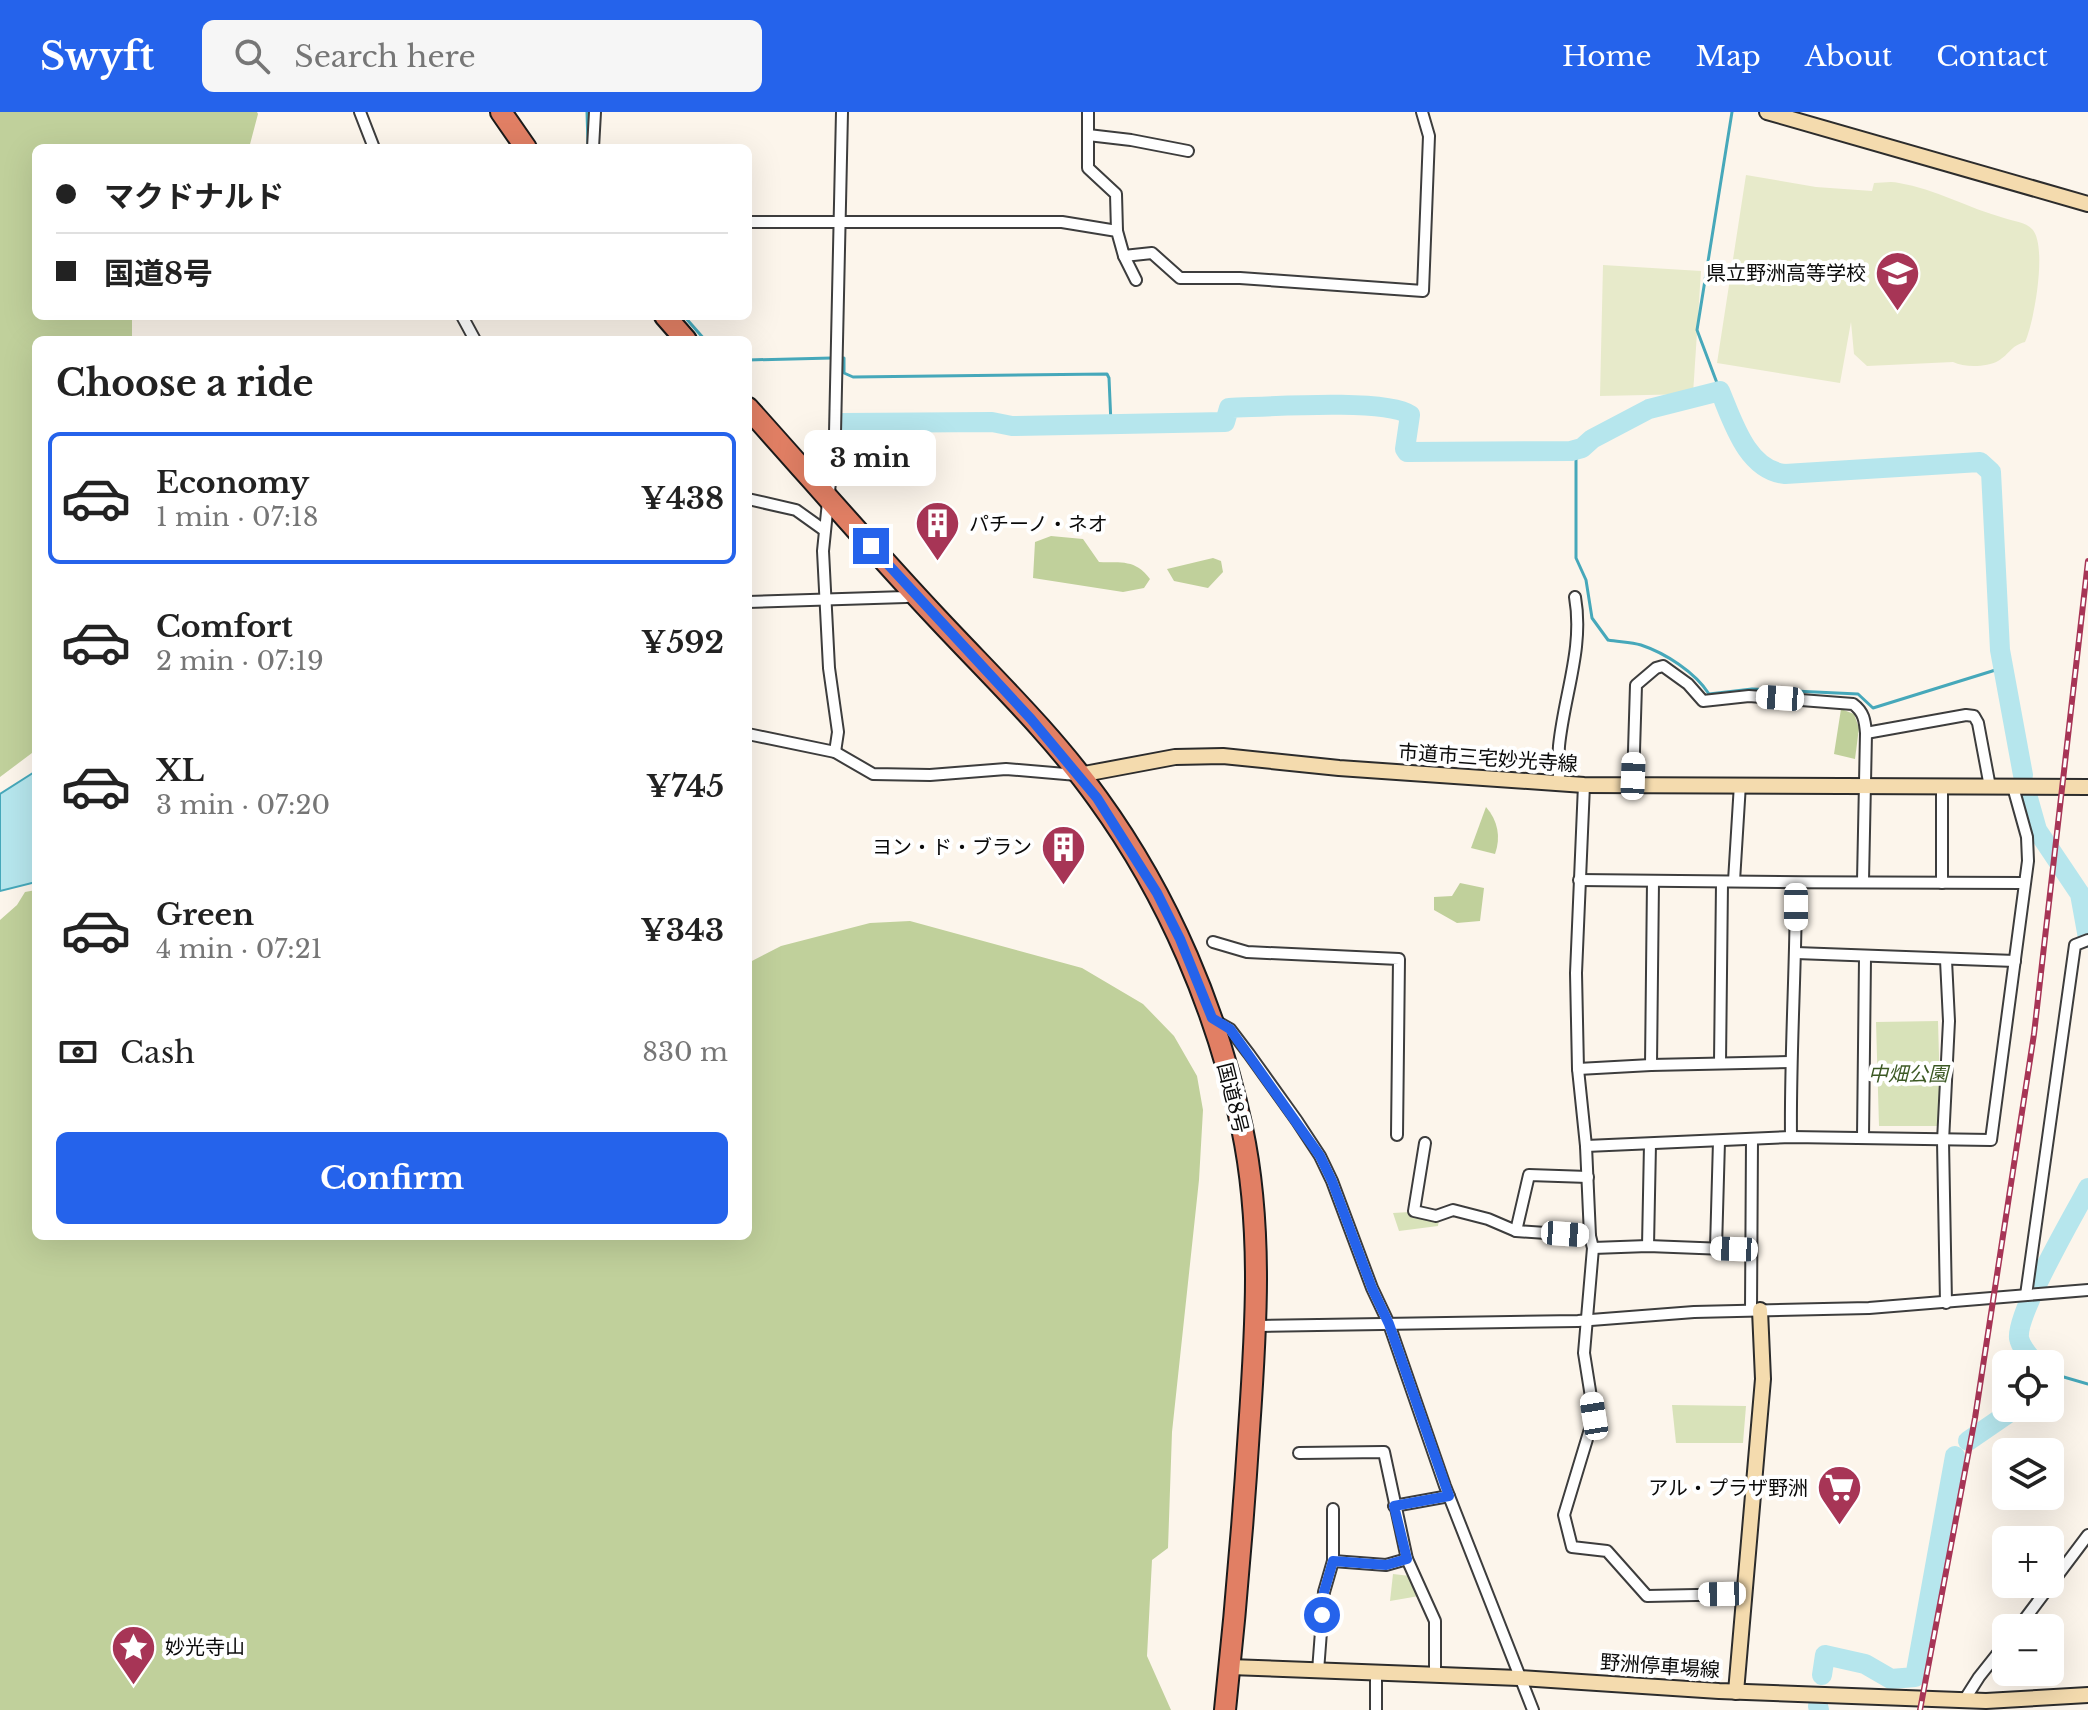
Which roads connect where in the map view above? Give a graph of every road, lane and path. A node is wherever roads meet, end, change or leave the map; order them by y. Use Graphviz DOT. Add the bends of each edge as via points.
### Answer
graph roads {
  1 [pos="360,112"];
  2 [pos="501,112"];
  3 [pos="595,112"];
  4 [pos="842,112"];
  5 [pos="1088,112"];
  6 [pos="1422,112"];
  7 [pos="1767,112"];
  8 [pos="1088,135"];
  9 [pos="372,144"];
  10 [pos="523,144"];
  11 [pos="593,144"];
  12 [pos="1188,151"];
  13 [pos="2088,204"];
  14 [pos="840,220"];
  15 [pos="752,222"];
  16 [pos="1117,231"];
  17 [pos="1124,256"];
  18 [pos="1136,280"];
  19 [pos="668,320"];
  20 [pos="682,336"];
  21 [pos="752,412"];
  22 [pos="752,500"];
  23 [pos="830,500"];
  24 [pos="824,530"];
  25 [pos="913,592"];
  26 [pos="1575,597"];
  27 [pos="826,601"];
  28 [pos="752,602"];
  29 [pos="1866,733"];
  30 [pos="752,735"];
  31 [pos="835,752"];
  32 [pos="1079,775"];
  33 [pos="1559,783"];
  34 [pos="1633,784"];
  35 [pos="1740,784"];
  36 [pos="1584,785"];
  37 [pos="1942,786"];
  38 [pos="1864,787"];
  39 [pos="1990,787"];
  40 [pos="2013,787"];
  41 [pos="2088,787"];
  42 [pos="1579,880"];
  43 [pos="1653,881"];
  44 [pos="1734,881"];
  45 [pos="1863,881"];
  46 [pos="1722,883"];
  47 [pos="1942,883"];
  48 [pos="2024,883"];
  49 [pos="1796,884"];
  50 [pos="2086,941"];
  51 [pos="1213,942"];
  52 [pos="1796,953"];
  53 [pos="1865,958"];
  54 [pos="1946,960"];
  55 [pos="2015,961"];
  56 [pos="1212,1018"];
  57 [pos="1790,1062"];
  58 [pos="1720,1063"];
  59 [pos="1651,1065"];
  60 [pos="1578,1069"];
  61 [pos="1397,1135"];
  62 [pos="1791,1137"];
  63 [pos="1863,1137"];
  64 [pos="1752,1139"];
  65 [pos="1719,1141"];
  66 [pos="1943,1141"];
  67 [pos="1425,1143"];
  68 [pos="1650,1144"];
  69 [pos="1586,1146"];
  70 [pos="1588,1177"];
  71 [pos="1516,1231"];
  72 [pos="1590,1236"];
  73 [pos="1648,1246"];
  74 [pos="1593,1248"];
  75 [pos="1716,1248"];
  76 [pos="1751,1250"];
  77 [pos="2088,1290"];
  78 [pos="2026,1295"];
  79 [pos="1946,1303"];
  80 [pos="1755,1310"];
  81 [pos="1588,1320"];
  82 [pos="1389,1324"];
  83 [pos="1257,1326"];
  84 [pos="1299,1453"];
  85 [pos="1449,1496"];
  86 [pos="1394,1506"];
  87 [pos="1333,1509"];
  88 [pos="2088,1535"];
  89 [pos="1407,1559"];
  90 [pos="1333,1561"];
  91 [pos="1746,1594"];
  92 [pos="2029,1614"];
  93 [pos="1992,1661"];
  94 [pos="1230,1667"];
  95 [pos="1318,1671"];
  96 [pos="1376,1673"];
  97 [pos="1435,1674"];
  98 [pos="1519,1678"];
  99 [pos="1736,1692"];
  100 [pos="2088,1695"];
  101 [pos="1965,1699"];
  102 [pos="1946,1704"];
  103 [pos="1225,1710"];
  104 [pos="1376,1710"];
  105 [pos="1533,1710"];
  1 -- 9 [label="street"];
  2 -- 10 [label="highway"];
  3 -- 11 [label="street"];
  4 -- 14 [label="street"];
  5 -- 8 [label="street"];
  6 -- 17 [label="street" via="1429,136 1423,291 1180,278 1152,253"];
  7 -- 13 [label="street"];
  8 -- 12 [label="street"];
  8 -- 16 [label="street" via="1088,168 1116,194"];
  14 -- 15 [label="street"];
  14 -- 16 [label="street" via="1062,222"];
  14 -- 23 [label="street"];
  16 -- 17 [label="street"];
  17 -- 18 [label="street"];
  19 -- 20 [label="highway"];
  21 -- 23 [label="highway, 国道8号"];
  22 -- 24 [label="street" via="796,510"];
  23 -- 24 [label="street"];
  23 -- 25 [label="highway, 国道8号"];
  24 -- 27 [label="street"];
  25 -- 27 [label="street" via="906,597"];
  25 -- 32 [label="highway, 国道8号"];
  26 -- 33 [label="street" via="1578,640 1559,747"];
  27 -- 28 [label="street"];
  27 -- 31 [label="street" via="838,732"];
  29 -- 34 [label="street" via="1865,718 1853,704 1749,696 1703,701 1663,666 1636,685"];
  29 -- 38 [label="street"];
  29 -- 39 [label="street" via="1974,716"];
  30 -- 31 [label="street"];
  31 -- 32 [label="street" via="873,774 1006,769"];
  32 -- 33 [label="street, 市道市三宅妙光寺線" via="1175,757 1223,756"];
  32 -- 56 [label="highway, 国道8号" via="1157,893"];
  33 -- 36 [label="street, 市道市三宅妙光寺線"];
  34 -- 35 [label="street, 市道市三宅妙光寺線"];
  34 -- 36 [label="street, 市道市三宅妙光寺線"];
  35 -- 38 [label="street, 市道市三宅妙光寺線"];
  35 -- 44 [label="street"];
  36 -- 42 [label="street"];
  37 -- 38 [label="street, 市道市三宅妙光寺線"];
  37 -- 39 [label="street, 市道市三宅妙光寺線"];
  37 -- 47 [label="street"];
  38 -- 45 [label="street"];
  39 -- 40 [label="street, 市道市三宅妙光寺線"];
  40 -- 41 [label="street, 市道市三宅妙光寺線"];
  40 -- 48 [label="street" via="2027,837"];
  42 -- 43 [label="street"];
  42 -- 60 [label="street"];
  43 -- 46 [label="street"];
  43 -- 59 [label="street"];
  44 -- 46 [label="street"];
  44 -- 49 [label="street"];
  45 -- 47 [label="street"];
  45 -- 49 [label="street"];
  46 -- 58 [label="street"];
  47 -- 48 [label="street"];
  48 -- 55 [label="street"];
  49 -- 52 [label="street"];
  50 -- 78 [label="street" via="2075,945"];
  51 -- 61 [label="street" via="1247,952 1399,959"];
  52 -- 53 [label="street"];
  52 -- 57 [label="street"];
  53 -- 54 [label="street"];
  53 -- 63 [label="street"];
  54 -- 55 [label="street"];
  54 -- 66 [label="street" via="1949,1021"];
  55 -- 66 [label="street" via="1991,1140"];
  56 -- 82 [label="street" via="1230,1029 1320,1156"];
  56 -- 83 [label="highway, 国道8号" via="1249,1170"];
  57 -- 58 [label="street"];
  57 -- 62 [label="street"];
  58 -- 59 [label="street"];
  59 -- 60 [label="street"];
  60 -- 69 [label="street"];
  62 -- 63 [label="street"];
  62 -- 64 [label="street"];
  63 -- 66 [label="street"];
  64 -- 65 [label="street"];
  64 -- 76 [label="street"];
  65 -- 68 [label="street"];
  65 -- 75 [label="street"];
  66 -- 79 [label="street"];
  67 -- 71 [label="street" via="1414,1211 1436,1216 1453,1210 1472,1213"];
  68 -- 69 [label="street"];
  68 -- 73 [label="street"];
  69 -- 70 [label="street"];
  70 -- 71 [label="street" via="1529,1175"];
  70 -- 72 [label="street"];
  71 -- 72 [label="street"];
  72 -- 74 [label="street"];
  73 -- 74 [label="street"];
  73 -- 75 [label="street"];
  74 -- 81 [label="street"];
  75 -- 76 [label="street"];
  76 -- 80 [label="street"];
  77 -- 78 [label="street"];
  78 -- 79 [label="street"];
  79 -- 80 [label="street"];
  80 -- 81 [label="street"];
  80 -- 91 [label="street" via="1763,1379"];
  81 -- 82 [label="street"];
  81 -- 91 [label="street" via="1584,1353 1594,1416 1564,1515 1572,1547 1607,1551 1647,1596"];
  82 -- 83 [label="street"];
  82 -- 85 [label="street"];
  83 -- 94 [label="highway, 国道8号"];
  84 -- 86 [label="street" via="1384,1452"];
  85 -- 86 [label="street"];
  85 -- 98 [label="street"];
  86 -- 89 [label="street"];
  87 -- 90 [label="street"];
  88 -- 92 [label="street"];
  89 -- 90 [label="street" via="1386,1565"];
  89 -- 97 [label="street" via="1435,1621"];
  90 -- 95 [label="street" via="1324,1592"];
  91 -- 99 [label="street"];
  93 -- 101 [label="street"];
  94 -- 95 [label="street, 野洲停車場線"];
  94 -- 103 [label="highway, 国道8号"];
  95 -- 96 [label="street, 野洲停車場線"];
  96 -- 97 [label="street, 野洲停車場線"];
  96 -- 104 [label="street"];
  97 -- 98 [label="street, 野洲停車場線"];
  98 -- 99 [label="street, 野洲停車場線"];
  98 -- 105 [label="street"];
  99 -- 102 [label="street, 野洲停車場線"];
  100 -- 101 [label="street, 野洲停車場線"];
  101 -- 102 [label="street, 野洲停車場線"];
}
